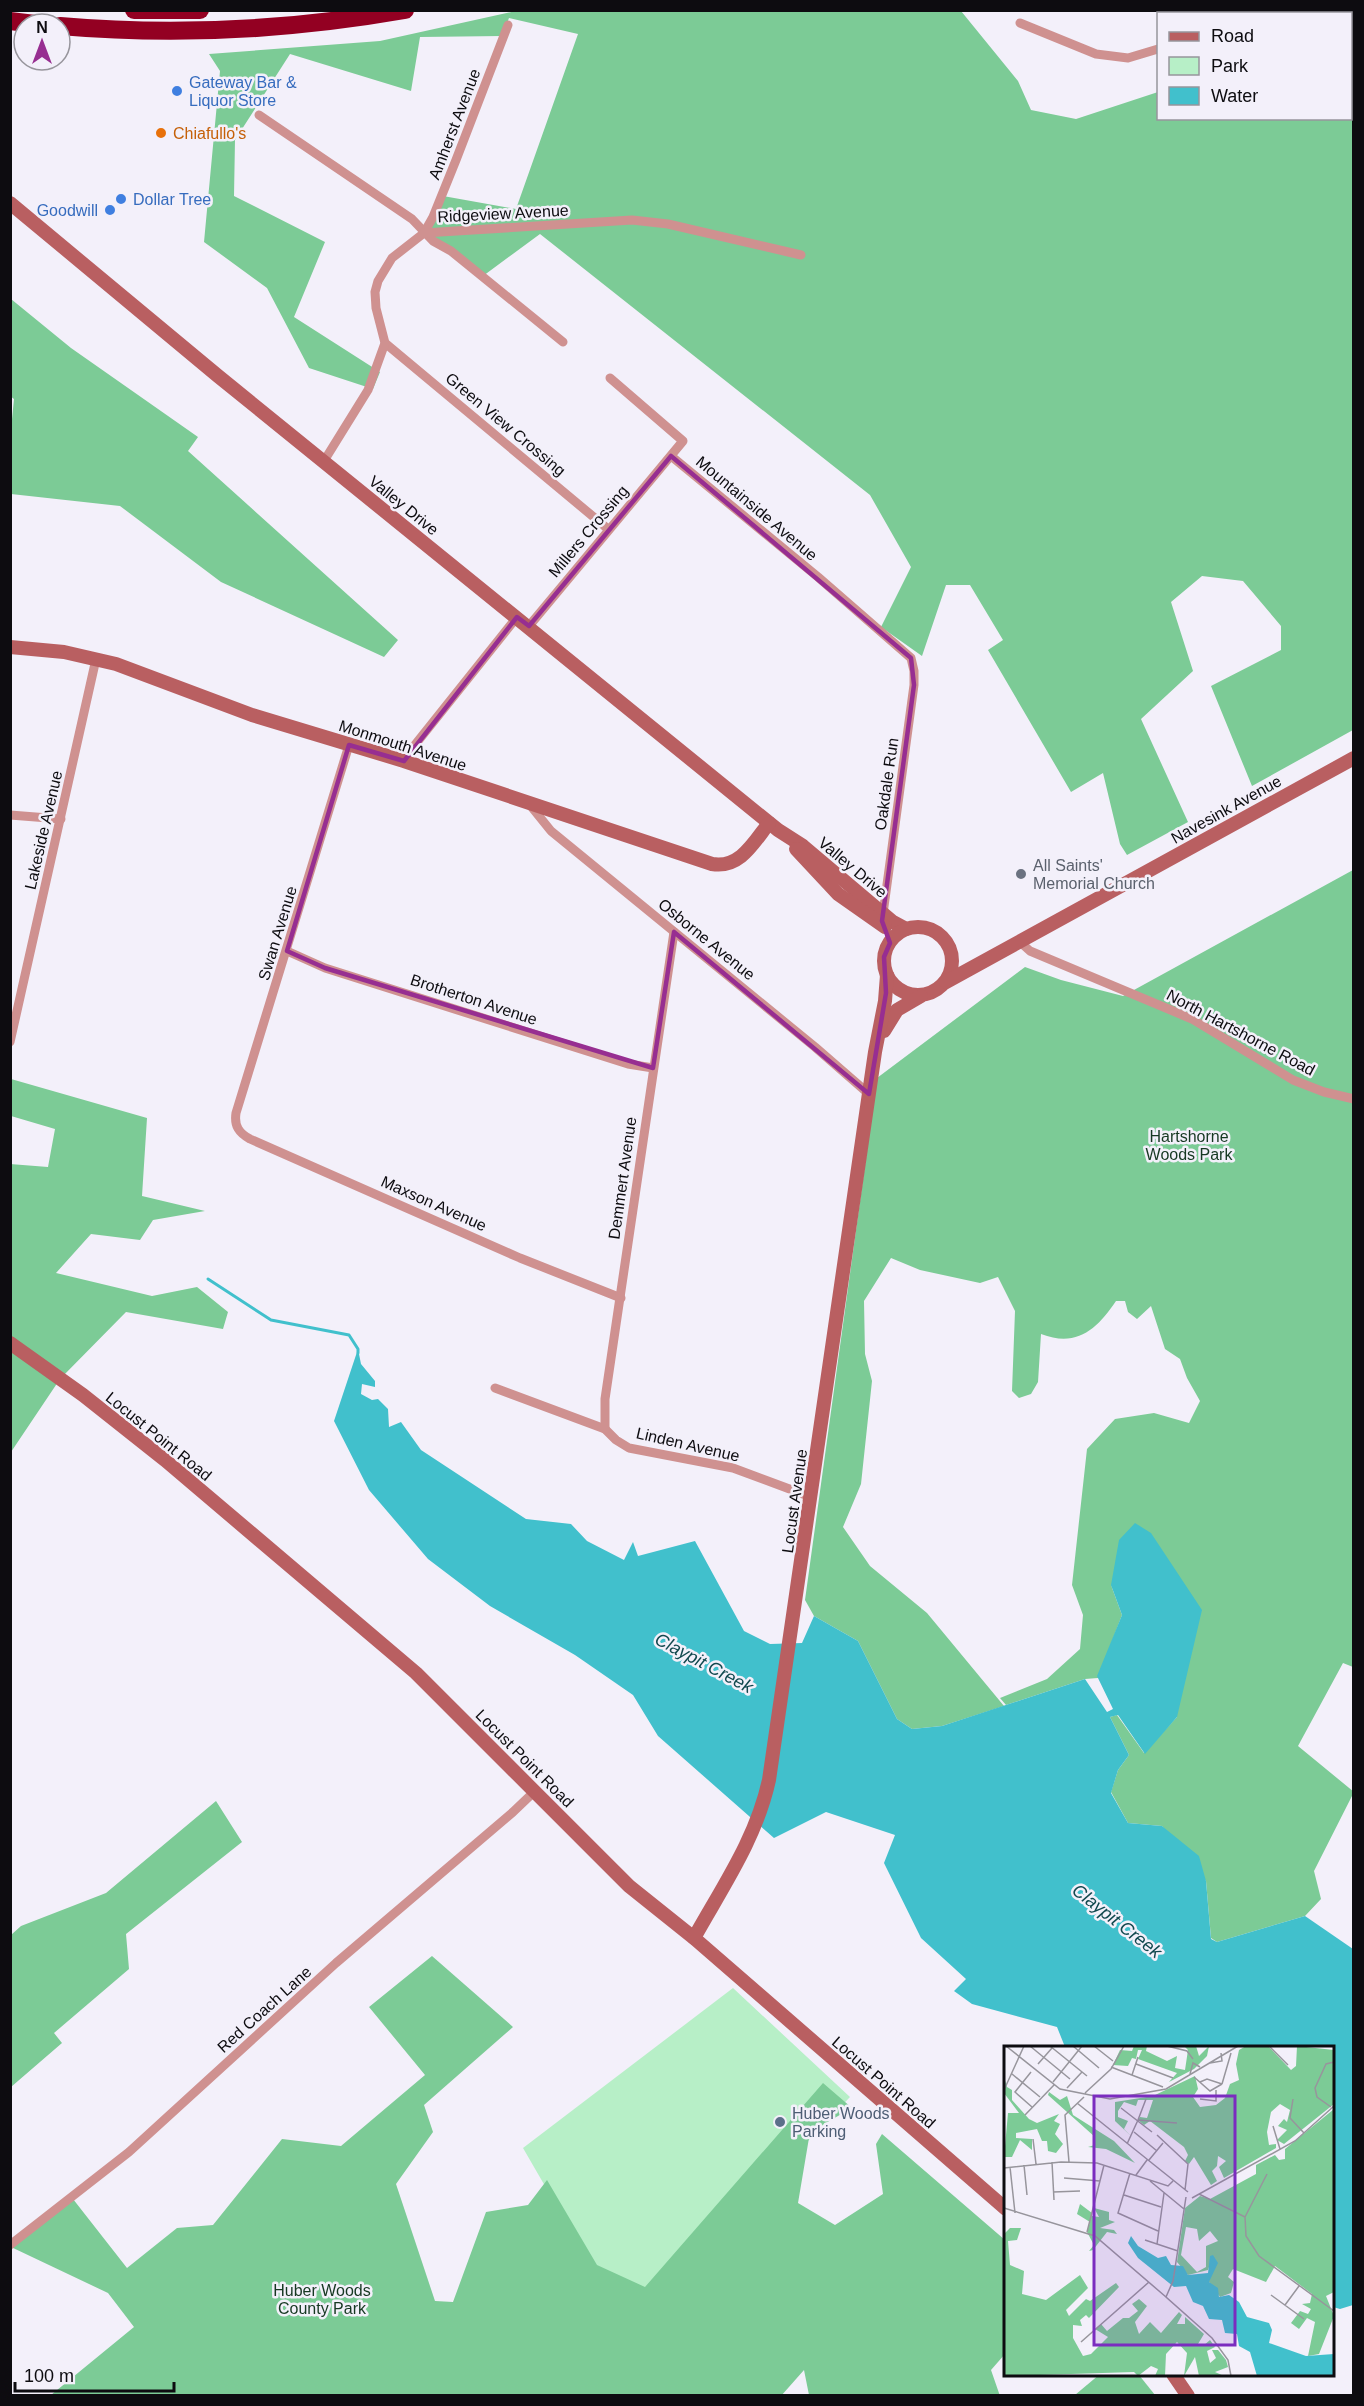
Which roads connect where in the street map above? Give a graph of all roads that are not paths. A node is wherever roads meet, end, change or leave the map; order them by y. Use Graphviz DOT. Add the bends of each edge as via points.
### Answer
graph roads {
  1 [pos="134,10"];
  2 [pos="200,10"];
  3 [pos="405,10"];
  4 [pos="1020,23"];
  5 [pos="508,25"];
  6 [pos="72,27"];
  7 [pos="1157,49"];
  8 [pos="259,115"];
  9 [pos="10,203"];
  10 [pos="424,233"];
  11 [pos="801,255"];
  12 [pos="563,342"];
  13 [pos="385,343"];
  14 [pos="610,378"];
  15 [pos="671,456"];
  16 [pos="324,461"];
  17 [pos="608,529"];
  18 [pos="517,617"];
  19 [pos="529,626"];
  20 [pos="10,647"];
  21 [pos="911,658"];
  22 [pos="96,659"];
  23 [pos="349,745"];
  24 [pos="1353,758"];
  25 [pos="404,761"];
  26 [pos="530,805"];
  27 [pos="10,815"];
  28 [pos="61,819"];
  29 [pos="774,826"];
  30 [pos="883,914"];
  31 [pos="906,929"];
  32 [pos="674,932"];
  33 [pos="1019,941"];
  34 [pos="890,943"];
  35 [pos="287,951"];
  36 [pos="952,954"];
  37 [pos="887,975"];
  38 [pos="946,982"];
  39 [pos="921,996"];
  40 [pos="10,1042"];
  41 [pos="875,1052"];
  42 [pos="653,1068"];
  43 [pos="869,1094"];
  44 [pos="1353,1099"];
  45 [pos="238,1130"];
  46 [pos="621,1298"];
  47 [pos="10,1343"];
  48 [pos="495,1388"];
  49 [pos="605,1429"];
  50 [pos="811,1497"];
  51 [pos="535,1791"];
  52 [pos="694,1938"];
  53 [pos="1004,2208"];
  54 [pos="10,2245"];
  55 [pos="1174,2376"];
  56 [pos="1188,2396"];
  1 -- 2 [label="highway"];
  3 -- 6 [label="highway" via="344,20 236,29"];
  4 -- 7 [label="street" via="1096,54 1128,58"];
  5 -- 10 [label="street, Amherst Avenue"];
  8 -- 10 [label="street" via="412,219"];
  9 -- 16 [label="street, Valley Drive"];
  10 -- 11 [label="street, Ridgeview Avenue" via="632,220 668,224"];
  10 -- 12 [label="street"];
  10 -- 13 [label="street, Ridgeview Avenue" via="392,258 378,281 376,308"];
  13 -- 16 [label="street" via="368,390"];
  13 -- 17 [label="street, Green View Crossing"];
  14 -- 15 [label="street, Mountainside Avenue" via="683,441"];
  15 -- 17 [label="street, Millers Crossing"];
  15 -- 21 [label="street, Mountainside Avenue"];
  16 -- 18 [label="street, Valley Drive"];
  17 -- 19 [label="street, Millers Crossing"];
  18 -- 19 [label="street, Valley Drive"];
  18 -- 25 [label="street"];
  19 -- 29 [label="street, Valley Drive"];
  20 -- 22 [label="street, Monmouth Avenue"];
  21 -- 30 [label="street, Oakdale Run" via="914,685"];
  22 -- 23 [label="street, Monmouth Avenue"];
  22 -- 28 [label="street, Lakeside Avenue"];
  23 -- 25 [label="street, Monmouth Avenue"];
  23 -- 35 [label="street, Swan Avenue"];
  24 -- 33 [label="street, Navesink Avenue"];
  25 -- 26 [label="street, Monmouth Avenue"];
  26 -- 29 [label="street, Monmouth Avenue" via="717,865 741,857"];
  26 -- 32 [label="street, Osborne Avenue" via="551,831"];
  27 -- 28 [label="street"];
  28 -- 40 [label="street, Lakeside Avenue"];
  29 -- 30 [label="street, Valley Drive"];
  29 -- 34 [label="street, Valley Drive" via="838,894 881,922"];
  30 -- 31 [label="street, Valley Drive"];
  31 -- 34 [label="street"];
  31 -- 36 [label="street" via="922,926 935,930"];
  32 -- 42 [label="street, Demmert Avenue"];
  32 -- 43 [label="street, Osborne Avenue"];
  33 -- 36 [label="street, Navesink Avenue" via="969,960"];
  33 -- 38 [label="street, Navesink Avenue"];
  33 -- 44 [label="street, North Hartshorne Road" via="1030,951 1192,1019 1293,1080"];
  34 -- 37 [label="street" via="884,957"];
  35 -- 42 [label="street, Brotherton Avenue" via="325,968 628,1064"];
  35 -- 45 [label="street, Swan Avenue" via="236,1113"];
  36 -- 38 [label="street"];
  37 -- 39 [label="street" via="903,992"];
  37 -- 41 [label="street, Locust Avenue"];
  38 -- 39 [label="street"];
  39 -- 41 [label="street, Locust Avenue" via="897,1010"];
  41 -- 43 [label="street, Locust Avenue"];
  42 -- 46 [label="street, Demmert Avenue"];
  43 -- 50 [label="street, Locust Avenue"];
  45 -- 46 [label="street, Maxson Avenue" via="250,1139 520,1258"];
  46 -- 49 [label="street, Demmert Avenue" via="605,1399"];
  47 -- 51 [label="street, Locust Point Road" via="165,1460 416,1673"];
  48 -- 49 [label="street, Linden Avenue"];
  49 -- 50 [label="street, Linden Avenue" via="629,1448 733,1468"];
  50 -- 52 [label="street, Locust Avenue" via="771,1771 756,1826"];
  51 -- 52 [label="street, Locust Point Road" via="629,1886"];
  51 -- 54 [label="street, Red Coach Lane" via="272,2020 129,2152"];
  52 -- 53 [label="street, Locust Point Road"];
  55 -- 56 [label="street"];
}
